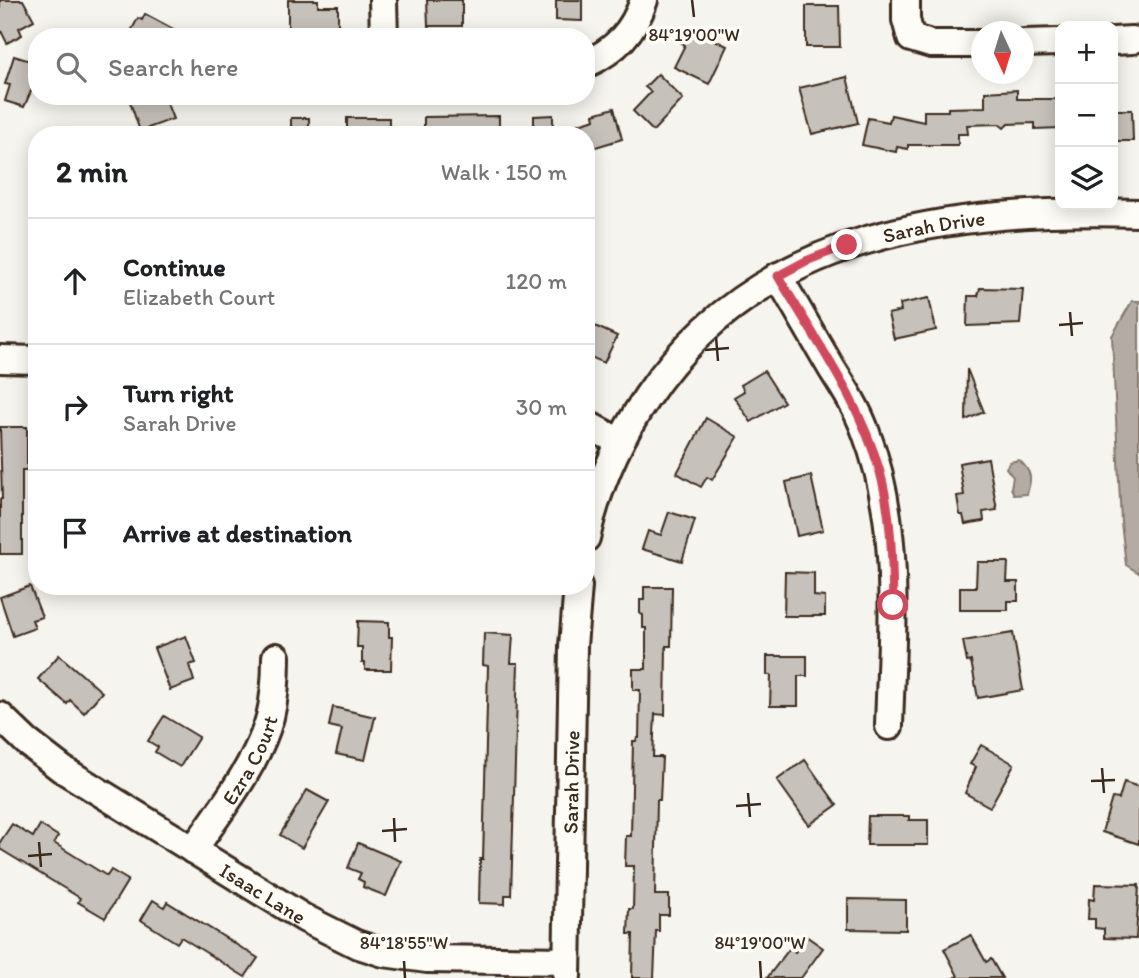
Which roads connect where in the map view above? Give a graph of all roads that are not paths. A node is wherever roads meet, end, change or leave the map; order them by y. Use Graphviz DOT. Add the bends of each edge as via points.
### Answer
graph roads {
  1 [pos="383,0"];
  2 [pos="644,0"];
  3 [pos="906,0"];
  4 [pos="384,28"];
  5 [pos="1055,42"];
  6 [pos="1034,43"];
  7 [pos="971,44"];
  8 [pos="595,59"];
  9 [pos="1139,213"];
  10 [pos="778,276"];
  11 [pos="0,359"];
  12 [pos="28,360"];
  13 [pos="595,429"];
  14 [pos="620,442"];
  15 [pos="595,508"];
  16 [pos="577,595"];
  17 [pos="276,657"];
  18 [pos="0,716"];
  19 [pos="889,726"];
  20 [pos="193,850"];
  21 [pos="567,970"];
  1 -- 4 [label="street"];
  2 -- 8 [label="street" via="633,27 612,50"];
  3 -- 7 [label="street" via="911,38 931,44"];
  5 -- 6 [label="street"];
  9 -- 10 [label="street, Sarah Drive" via="993,216 904,229 847,245"];
  10 -- 14 [label="street, Sarah Drive" via="718,317 686,348 657,382"];
  10 -- 19 [label="street" via="851,401 880,471 891,545"];
  11 -- 12 [label="street"];
  13 -- 14 [label="street"];
  14 -- 15 [label="street, Sarah Drive"];
  16 -- 21 [label="street, Sarah Drive"];
  17 -- 20 [label="street, Ezra Court" via="269,720 257,748"];
  18 -- 20 [label="street, Isaac Lane" via="62,769"];
  20 -- 21 [label="street, Isaac Lane" via="303,918 384,953"];
}
